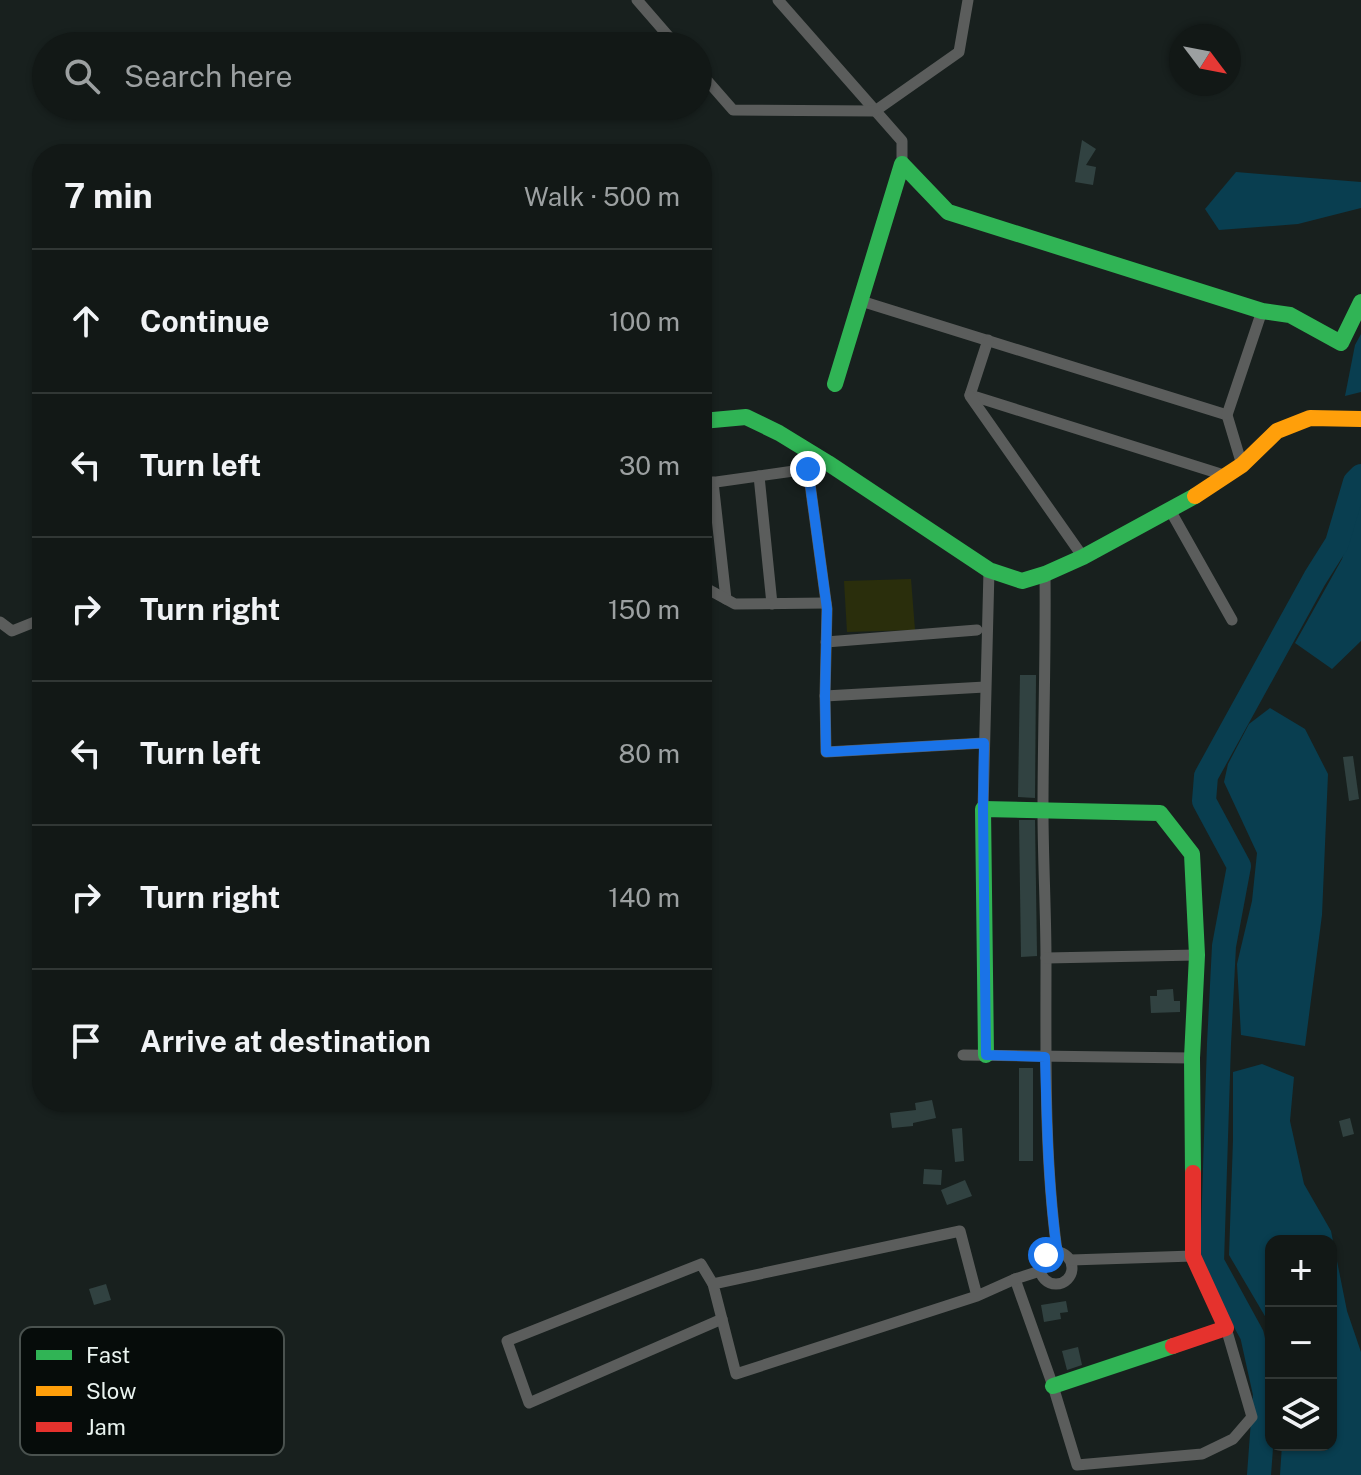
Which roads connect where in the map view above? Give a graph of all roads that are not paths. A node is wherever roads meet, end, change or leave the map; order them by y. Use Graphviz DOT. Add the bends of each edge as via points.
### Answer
graph roads {
  1 [pos="637,0"];
  2 [pos="778,0"];
  3 [pos="968,0"];
  4 [pos="665,32"];
  5 [pos="712,86"];
  6 [pos="875,111"];
  7 [pos="902,164"];
  8 [pos="861,301"];
  9 [pos="1361,302"];
  10 [pos="1262,311"];
  11 [pos="988,340"];
  12 [pos="835,384"];
  13 [pos="970,395"];
  14 [pos="1227,415"];
  15 [pos="1361,419"];
  16 [pos="712,420"];
  17 [pos="1242,465"];
  18 [pos="759,476"];
  19 [pos="1227,476"];
  20 [pos="712,482"];
  21 [pos="712,509"];
  22 [pos="1170,510"];
  23 [pos="1083,557"];
  24 [pos="989,570"];
  25 [pos="1045,574"];
  26 [pos="712,591"];
  27 [pos="726,599"];
  28 [pos="826,603"];
  29 [pos="772,604"];
  30 [pos="1232,620"];
  31 [pos="0,622"];
  32 [pos="32,623"];
  33 [pos="977,630"];
  34 [pos="826,642"];
  35 [pos="985,687"];
  36 [pos="825,696"];
  37 [pos="984,743"];
  38 [pos="983,809"];
  39 [pos="1043,809"];
  40 [pos="1197,955"];
  41 [pos="1046,958"];
  42 [pos="963,1055"];
  43 [pos="986,1055"];
  44 [pos="1045,1057"];
  45 [pos="1192,1058"];
  46 [pos="1057,1251"];
  47 [pos="1193,1256"];
  48 [pos="1071,1260"];
  49 [pos="1040,1271"];
  50 [pos="1015,1279"];
  51 [pos="713,1284"];
  52 [pos="977,1296"];
  53 [pos="722,1319"];
  54 [pos="1226,1328"];
  55 [pos="1053,1386"];
  1 -- 4 [label="street"];
  2 -- 6 [label="street"];
  3 -- 6 [label="street" via="959,52"];
  5 -- 6 [label="street" via="733,110"];
  6 -- 7 [label="street" via="902,141"];
  7 -- 8 [label="street"];
  7 -- 10 [label="street" via="948,212"];
  8 -- 11 [label="street"];
  8 -- 12 [label="street"];
  9 -- 10 [label="street" via="1341,343 1290,315"];
  10 -- 14 [label="street"];
  11 -- 13 [label="street"];
  11 -- 14 [label="street"];
  13 -- 19 [label="street"];
  13 -- 23 [label="street"];
  14 -- 17 [label="street"];
  15 -- 17 [label="street" via="1310,418 1277,431"];
  16 -- 24 [label="street" via="746,417 779,433"];
  17 -- 19 [label="street"];
  18 -- 20 [label="street"];
  18 -- 28 [label="street" via="808,469"];
  18 -- 29 [label="street"];
  19 -- 22 [label="street"];
  21 -- 27 [label="street"];
  22 -- 23 [label="street"];
  22 -- 30 [label="street"];
  23 -- 25 [label="street"];
  24 -- 25 [label="street" via="1022,581"];
  24 -- 35 [label="street"];
  25 -- 39 [label="street"];
  26 -- 27 [label="street"];
  27 -- 29 [label="street"];
  28 -- 29 [label="street"];
  28 -- 34 [label="street"];
  31 -- 32 [label="street" via="12,631"];
  33 -- 34 [label="street"];
  34 -- 36 [label="street"];
  35 -- 36 [label="street"];
  35 -- 37 [label="street"];
  36 -- 37 [label="street" via="826,752"];
  37 -- 38 [label="street"];
  38 -- 39 [label="street"];
  38 -- 43 [label="street"];
  39 -- 40 [label="street" via="1160,813 1192,854"];
  39 -- 41 [label="street"];
  40 -- 41 [label="street"];
  40 -- 45 [label="street"];
  41 -- 44 [label="street"];
  42 -- 43 [label="street"];
  43 -- 44 [label="street"];
  44 -- 45 [label="street"];
  44 -- 46 [label="street" via="1047,1158"];
  45 -- 47 [label="street"];
  46 -- 48 [label="street"];
  46 -- 49 [label="street" via="1042,1259"];
  47 -- 48 [label="street"];
  47 -- 54 [label="street"];
  48 -- 49 [label="street" via="1073,1271 1062,1284 1051,1284"];
  49 -- 50 [label="street"];
  50 -- 52 [label="street"];
  50 -- 55 [label="street"];
  51 -- 52 [label="street" via="960,1231"];
  51 -- 53 [label="street"];
  51 -- 53 [label="street" via="701,1264 507,1341 529,1403"];
  52 -- 53 [label="street" via="736,1374"];
  54 -- 55 [label="street"];
  54 -- 55 [label="street" via="1252,1417 1233,1439 1202,1454 1077,1465"];
}
